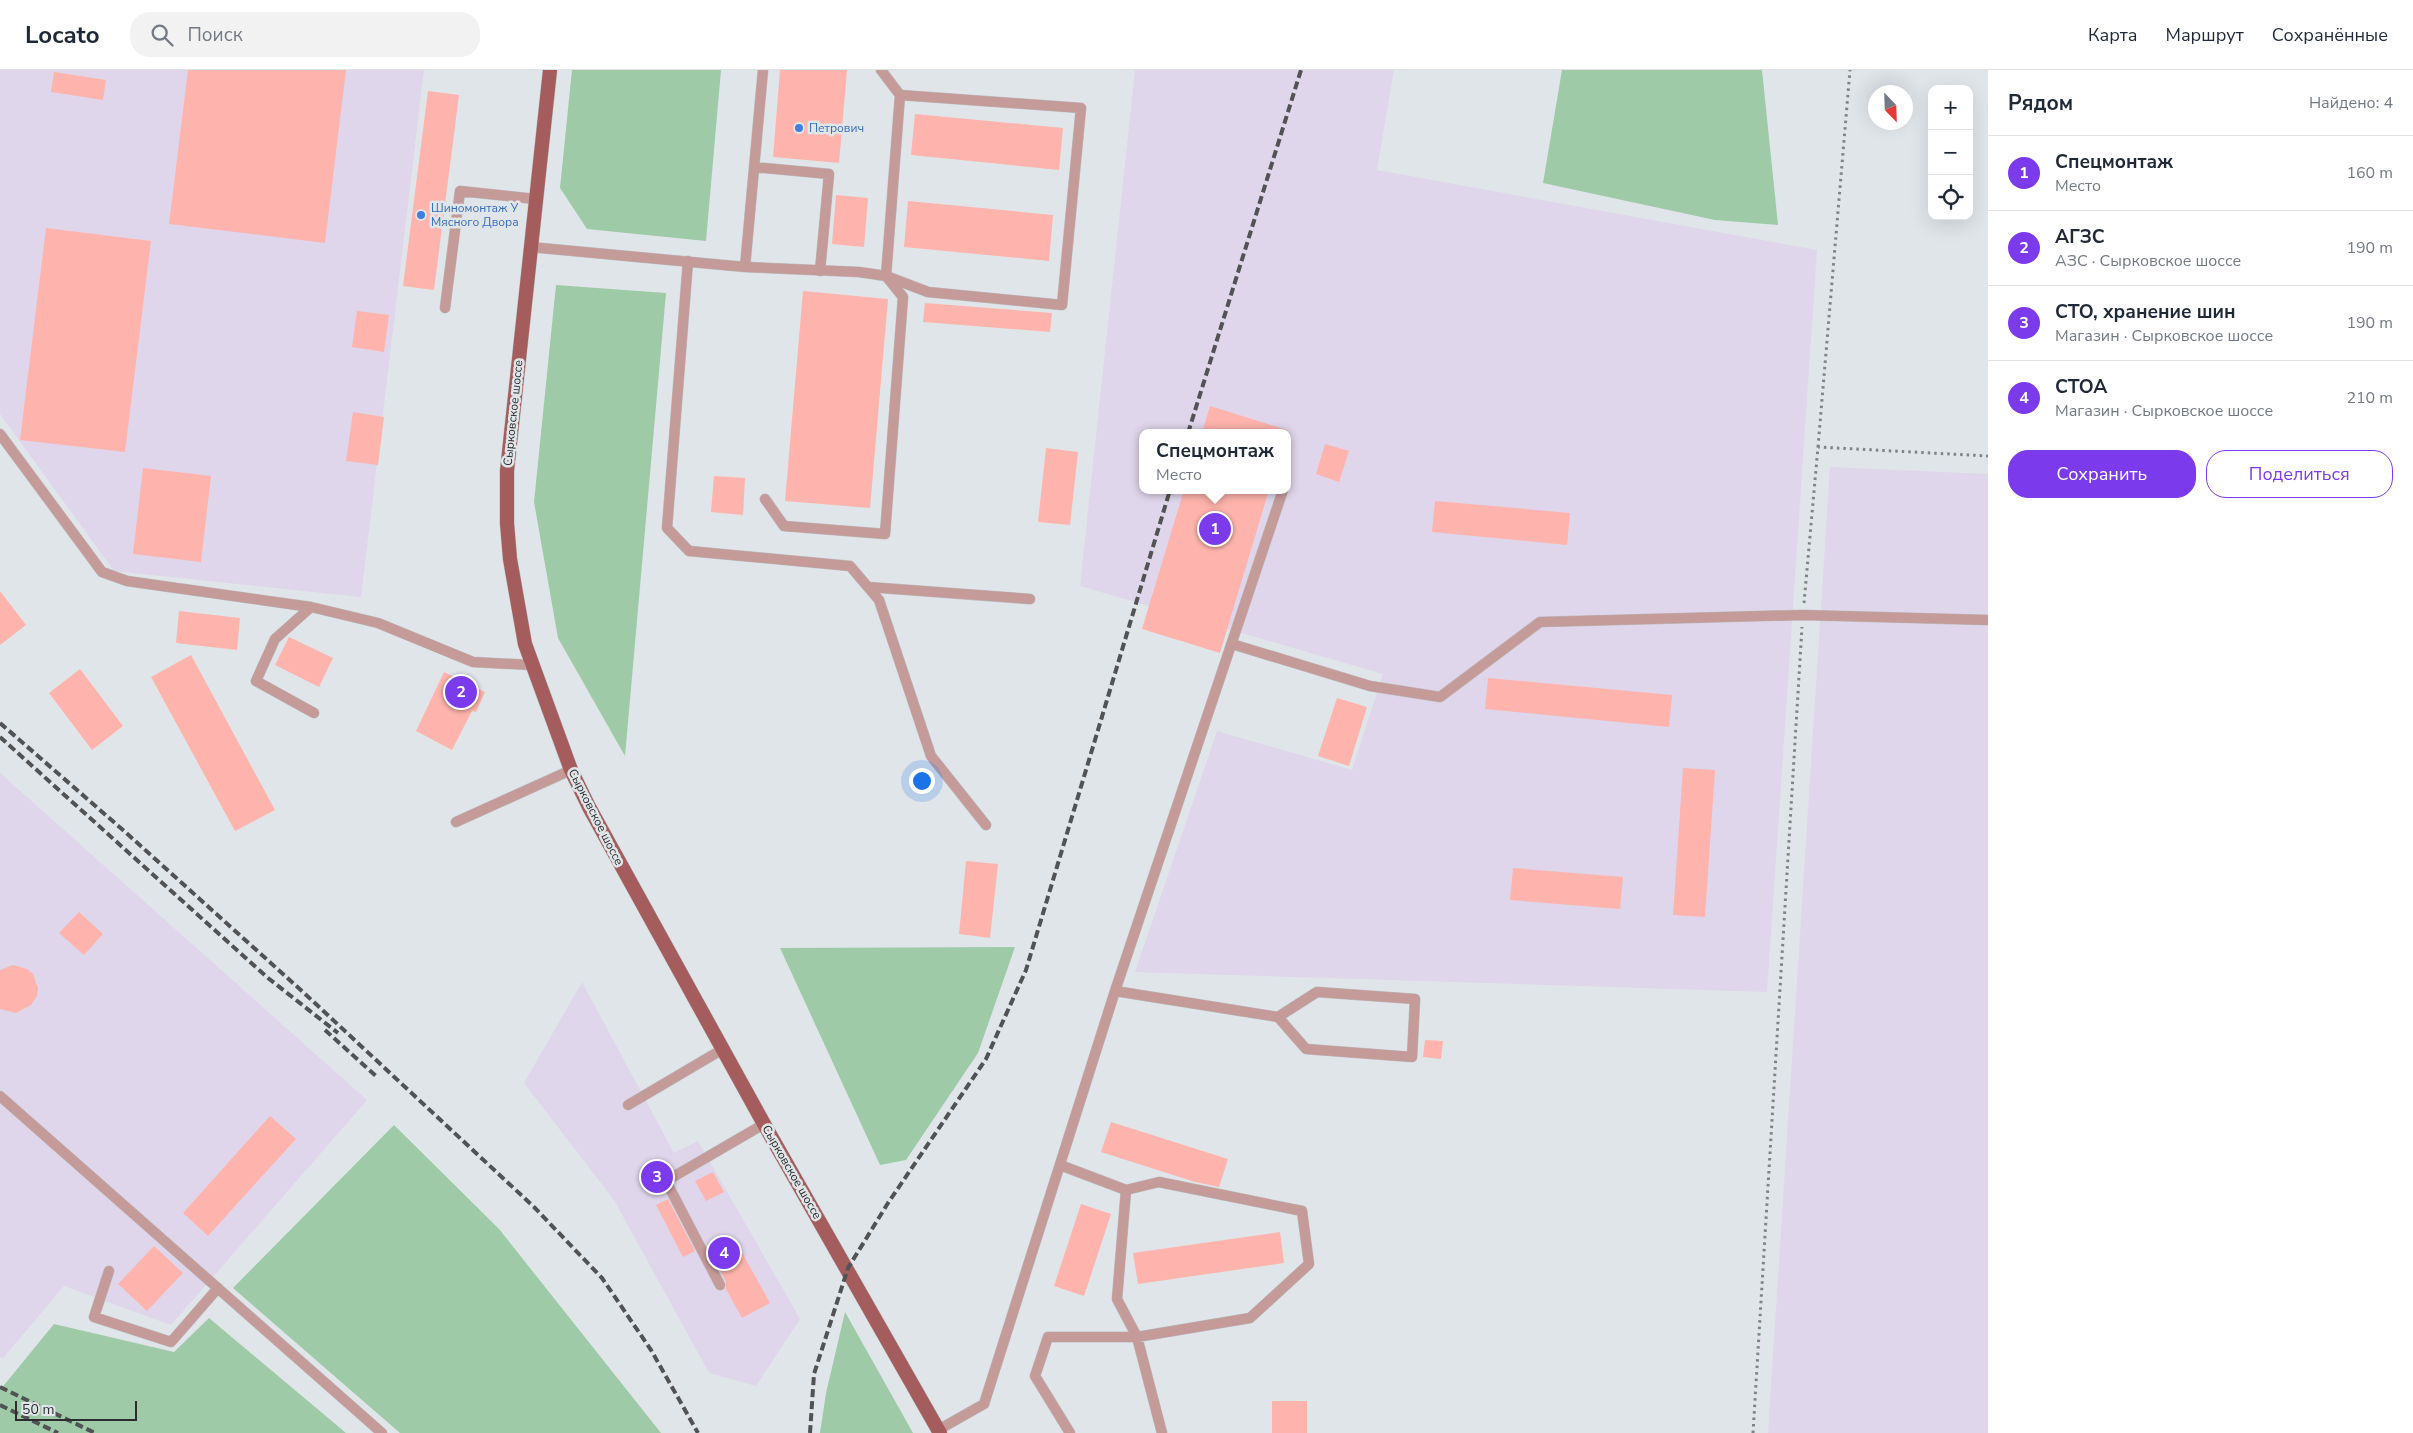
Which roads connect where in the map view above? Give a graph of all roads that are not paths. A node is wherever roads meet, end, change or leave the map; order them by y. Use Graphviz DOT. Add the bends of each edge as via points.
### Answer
graph roads {
  1 [pos="550,70"];
  2 [pos="763,70"];
  3 [pos="880,70"];
  4 [pos="900,94"];
  5 [pos="754,167"];
  6 [pos="535,199"];
  7 [pos="530,246"];
  8 [pos="688,261"];
  9 [pos="745,267"];
  10 [pos="820,271"];
  11 [pos="886,276"];
  12 [pos="446,308"];
  13 [pos="0,434"];
  14 [pos="1281,494"];
  15 [pos="765,499"];
  16 [pos="868,586"];
  17 [pos="1030,599"];
  18 [pos="311,607"];
  19 [pos="1988,620"];
  20 [pos="1232,644"];
  21 [pos="531,665"];
  22 [pos="314,713"];
  23 [pos="572,770"];
  24 [pos="456,822"];
  25 [pos="986,825"];
  26 [pos="1115,991"];
  27 [pos="1278,1017"];
  28 [pos="723,1049"];
  29 [pos="0,1096"];
  30 [pos="628,1105"];
  31 [pos="764,1124"];
  32 [pos="1060,1165"];
  33 [pos="1126,1190"];
  34 [pos="109,1271"];
  35 [pos="720,1285"];
  36 [pos="218,1288"];
  37 [pos="1136,1337"];
  38 [pos="939,1432"];
  39 [pos="382,1433"];
  40 [pos="1070,1433"];
  41 [pos="1162,1433"];
  1 -- 6 [label="main road, Сырковское шоссе"];
  2 -- 5 [label="lane"];
  3 -- 4 [label="lane"];
  4 -- 11 [label="lane"];
  4 -- 11 [label="lane" via="1081,108 1062,305 928,292"];
  5 -- 9 [label="lane"];
  5 -- 10 [label="lane" via="829,174"];
  6 -- 7 [label="main road, Сырковское шоссе"];
  6 -- 12 [label="lane" via="460,191"];
  7 -- 8 [label="lane"];
  7 -- 21 [label="main road, Сырковское шоссе" via="507,471 507,523 516,603"];
  8 -- 9 [label="lane"];
  8 -- 16 [label="lane" via="667,528 689,551 850,566"];
  9 -- 10 [label="lane"];
  10 -- 11 [label="lane"];
  11 -- 15 [label="lane" via="903,297 885,534 784,526"];
  13 -- 18 [label="lane" via="102,572 127,581"];
  14 -- 20 [label="lane"];
  16 -- 17 [label="lane"];
  16 -- 25 [label="lane" via="879,600 931,756"];
  18 -- 21 [label="lane" via="378,622 473,662"];
  18 -- 22 [label="lane" via="275,638 256,681"];
  19 -- 20 [label="lane" via="1803,615 1540,622 1440,697 1370,686"];
  20 -- 26 [label="lane"];
  21 -- 23 [label="main road, Сырковское шоссе"];
  23 -- 24 [label="lane"];
  23 -- 28 [label="main road, Сырковское шоссе" via="589,807"];
  26 -- 27 [label="lane"];
  26 -- 32 [label="lane"];
  27 -- 27 [label="lane" via="1317,992 1415,999 1412,1057 1306,1049"];
  28 -- 30 [label="lane"];
  28 -- 31 [label="main road, Сырковское шоссе"];
  29 -- 36 [label="lane"];
  31 -- 35 [label="lane" via="666,1181"];
  31 -- 38 [label="main road, Сырковское шоссе"];
  32 -- 33 [label="lane"];
  32 -- 38 [label="lane" via="984,1404"];
  33 -- 37 [label="lane" via="1117,1299"];
  33 -- 37 [label="lane" via="1160,1182 1302,1210 1309,1264 1250,1318"];
  34 -- 36 [label="lane" via="94,1317 171,1342"];
  36 -- 39 [label="lane"];
  37 -- 40 [label="lane" via="1048,1337 1035,1376"];
  37 -- 41 [label="lane"];
}
